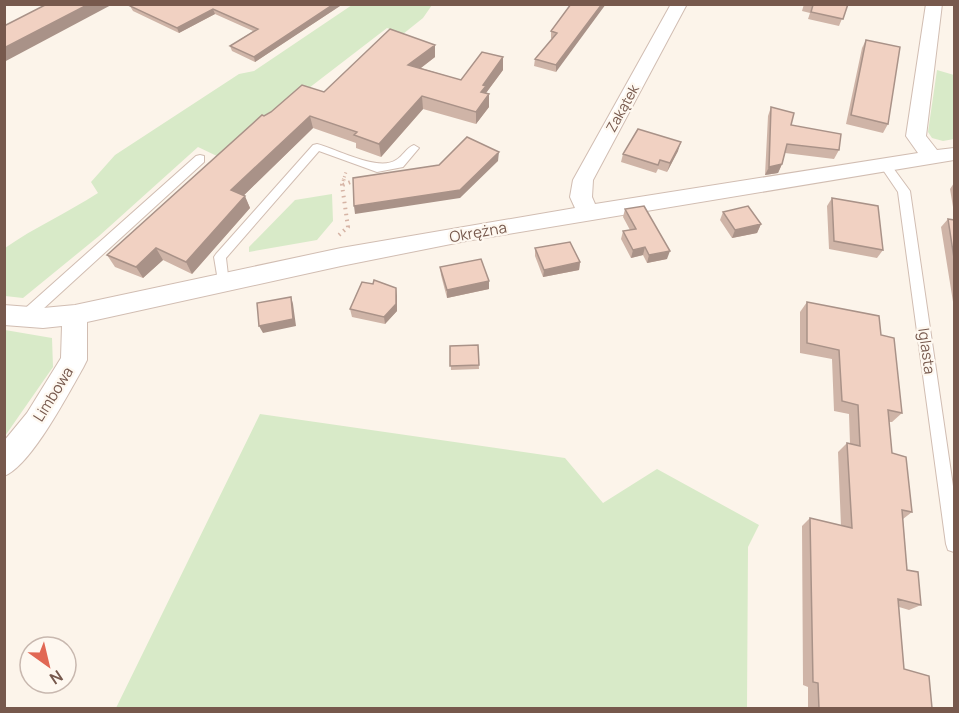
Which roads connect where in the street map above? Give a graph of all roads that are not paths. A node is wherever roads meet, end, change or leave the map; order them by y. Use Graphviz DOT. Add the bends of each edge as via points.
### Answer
graph roads {
  1 [pos="679,4"];
  2 [pos="934,4"];
  3 [pos="414,147"];
  4 [pos="954,154"];
  5 [pos="931,157"];
  6 [pos="200,159"];
  7 [pos="884,164"];
  8 [pos="589,213"];
  9 [pos="223,284"];
  10 [pos="15,315"];
  11 [pos="75,315"];
  12 [pos="4,463"];
  13 [pos="954,544"];
  1 -- 8 [label="street, Zakątek" via="583,180 581,197"];
  2 -- 5 [label="street" via="916,136"];
  3 -- 9 [label="lane" via="399,164 377,168 316,147 220,257"];
  4 -- 5 [label="street, Okrężna"];
  5 -- 7 [label="street, Okrężna"];
  6 -- 10 [label="lane"];
  7 -- 8 [label="street, Okrężna"];
  7 -- 13 [label="lane, Iglasta" via="904,191"];
  8 -- 9 [label="street, Okrężna" via="341,257"];
  9 -- 11 [label="street, Okrężna"];
  10 -- 11 [label="street, Okrężna"];
  11 -- 12 [label="street, Limbowa" via="74,360 38,421"];
}
